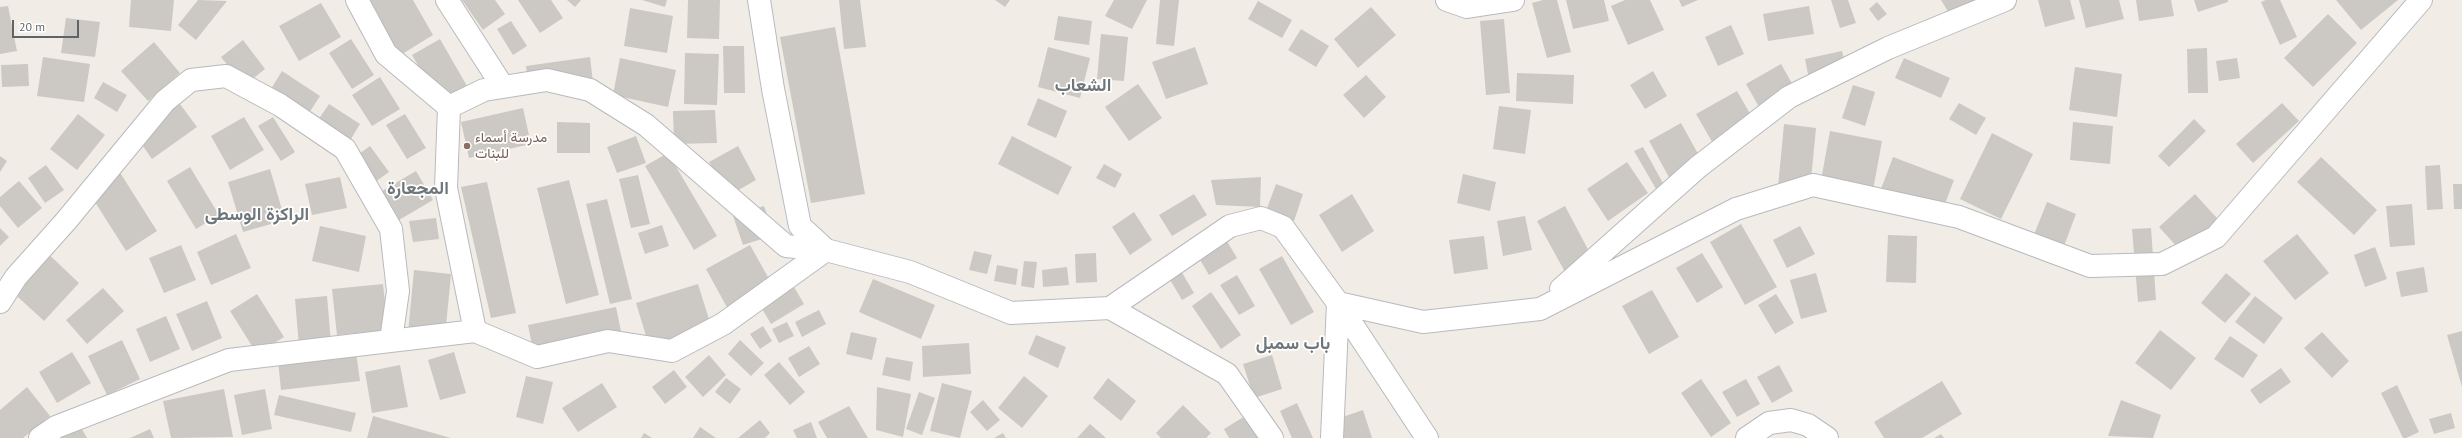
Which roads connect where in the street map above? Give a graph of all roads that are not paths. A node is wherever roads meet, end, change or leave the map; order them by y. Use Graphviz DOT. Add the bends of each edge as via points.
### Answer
graph roads {
  1 [pos="357,0"];
  2 [pos="447,0"];
  3 [pos="759,0"];
  4 [pos="1447,0"];
  5 [pos="1513,0"];
  6 [pos="2005,0"];
  7 [pos="2421,0"];
  8 [pos="502,87"];
  9 [pos="449,108"];
  10 [pos="826,250"];
  11 [pos="0,302"];
  12 [pos="1338,303"];
  13 [pos="1110,308"];
  14 [pos="1540,309"];
  15 [pos="475,331"];
  16 [pos="391,340"];
  17 [pos="40,438"];
  18 [pos="1272,438"];
  19 [pos="1332,438"];
  20 [pos="1427,438"];
  21 [pos="1747,438"];
  22 [pos="1827,438"];
  1 -- 9 [label="street" via="386,54"];
  2 -- 8 [label="street" via="466,26"];
  3 -- 10 [label="street" via="773,89 800,226"];
  4 -- 5 [label="street" via="1467,7"];
  6 -- 14 [label="street" via="1888,48 1789,97 1698,167"];
  7 -- 14 [label="street" via="2216,237 2162,264 2090,266 1959,217 1813,185 1736,209"];
  8 -- 9 [label="street" via="484,90"];
  8 -- 10 [label="street" via="547,80 590,90 646,125 786,246"];
  9 -- 15 [label="street" via="446,188"];
  10 -- 13 [label="street" via="910,272 1011,313"];
  10 -- 15 [label="street" via="723,324 672,351 608,341 537,357"];
  11 -- 16 [label="street" via="16,277 166,101 191,80 226,76 280,105 345,149 391,229 398,291"];
  12 -- 13 [label="street" via="1283,227 1261,218 1230,226"];
  12 -- 14 [label="street" via="1424,322"];
  12 -- 19 [label="street"];
  12 -- 20 [label="street"];
  13 -- 18 [label="street" via="1228,374"];
  15 -- 16 [label="street"];
  16 -- 17 [label="street" via="229,360 56,427"];
  21 -- 22 [label="street" via="1769,423 1791,420 1808,425"];
}
